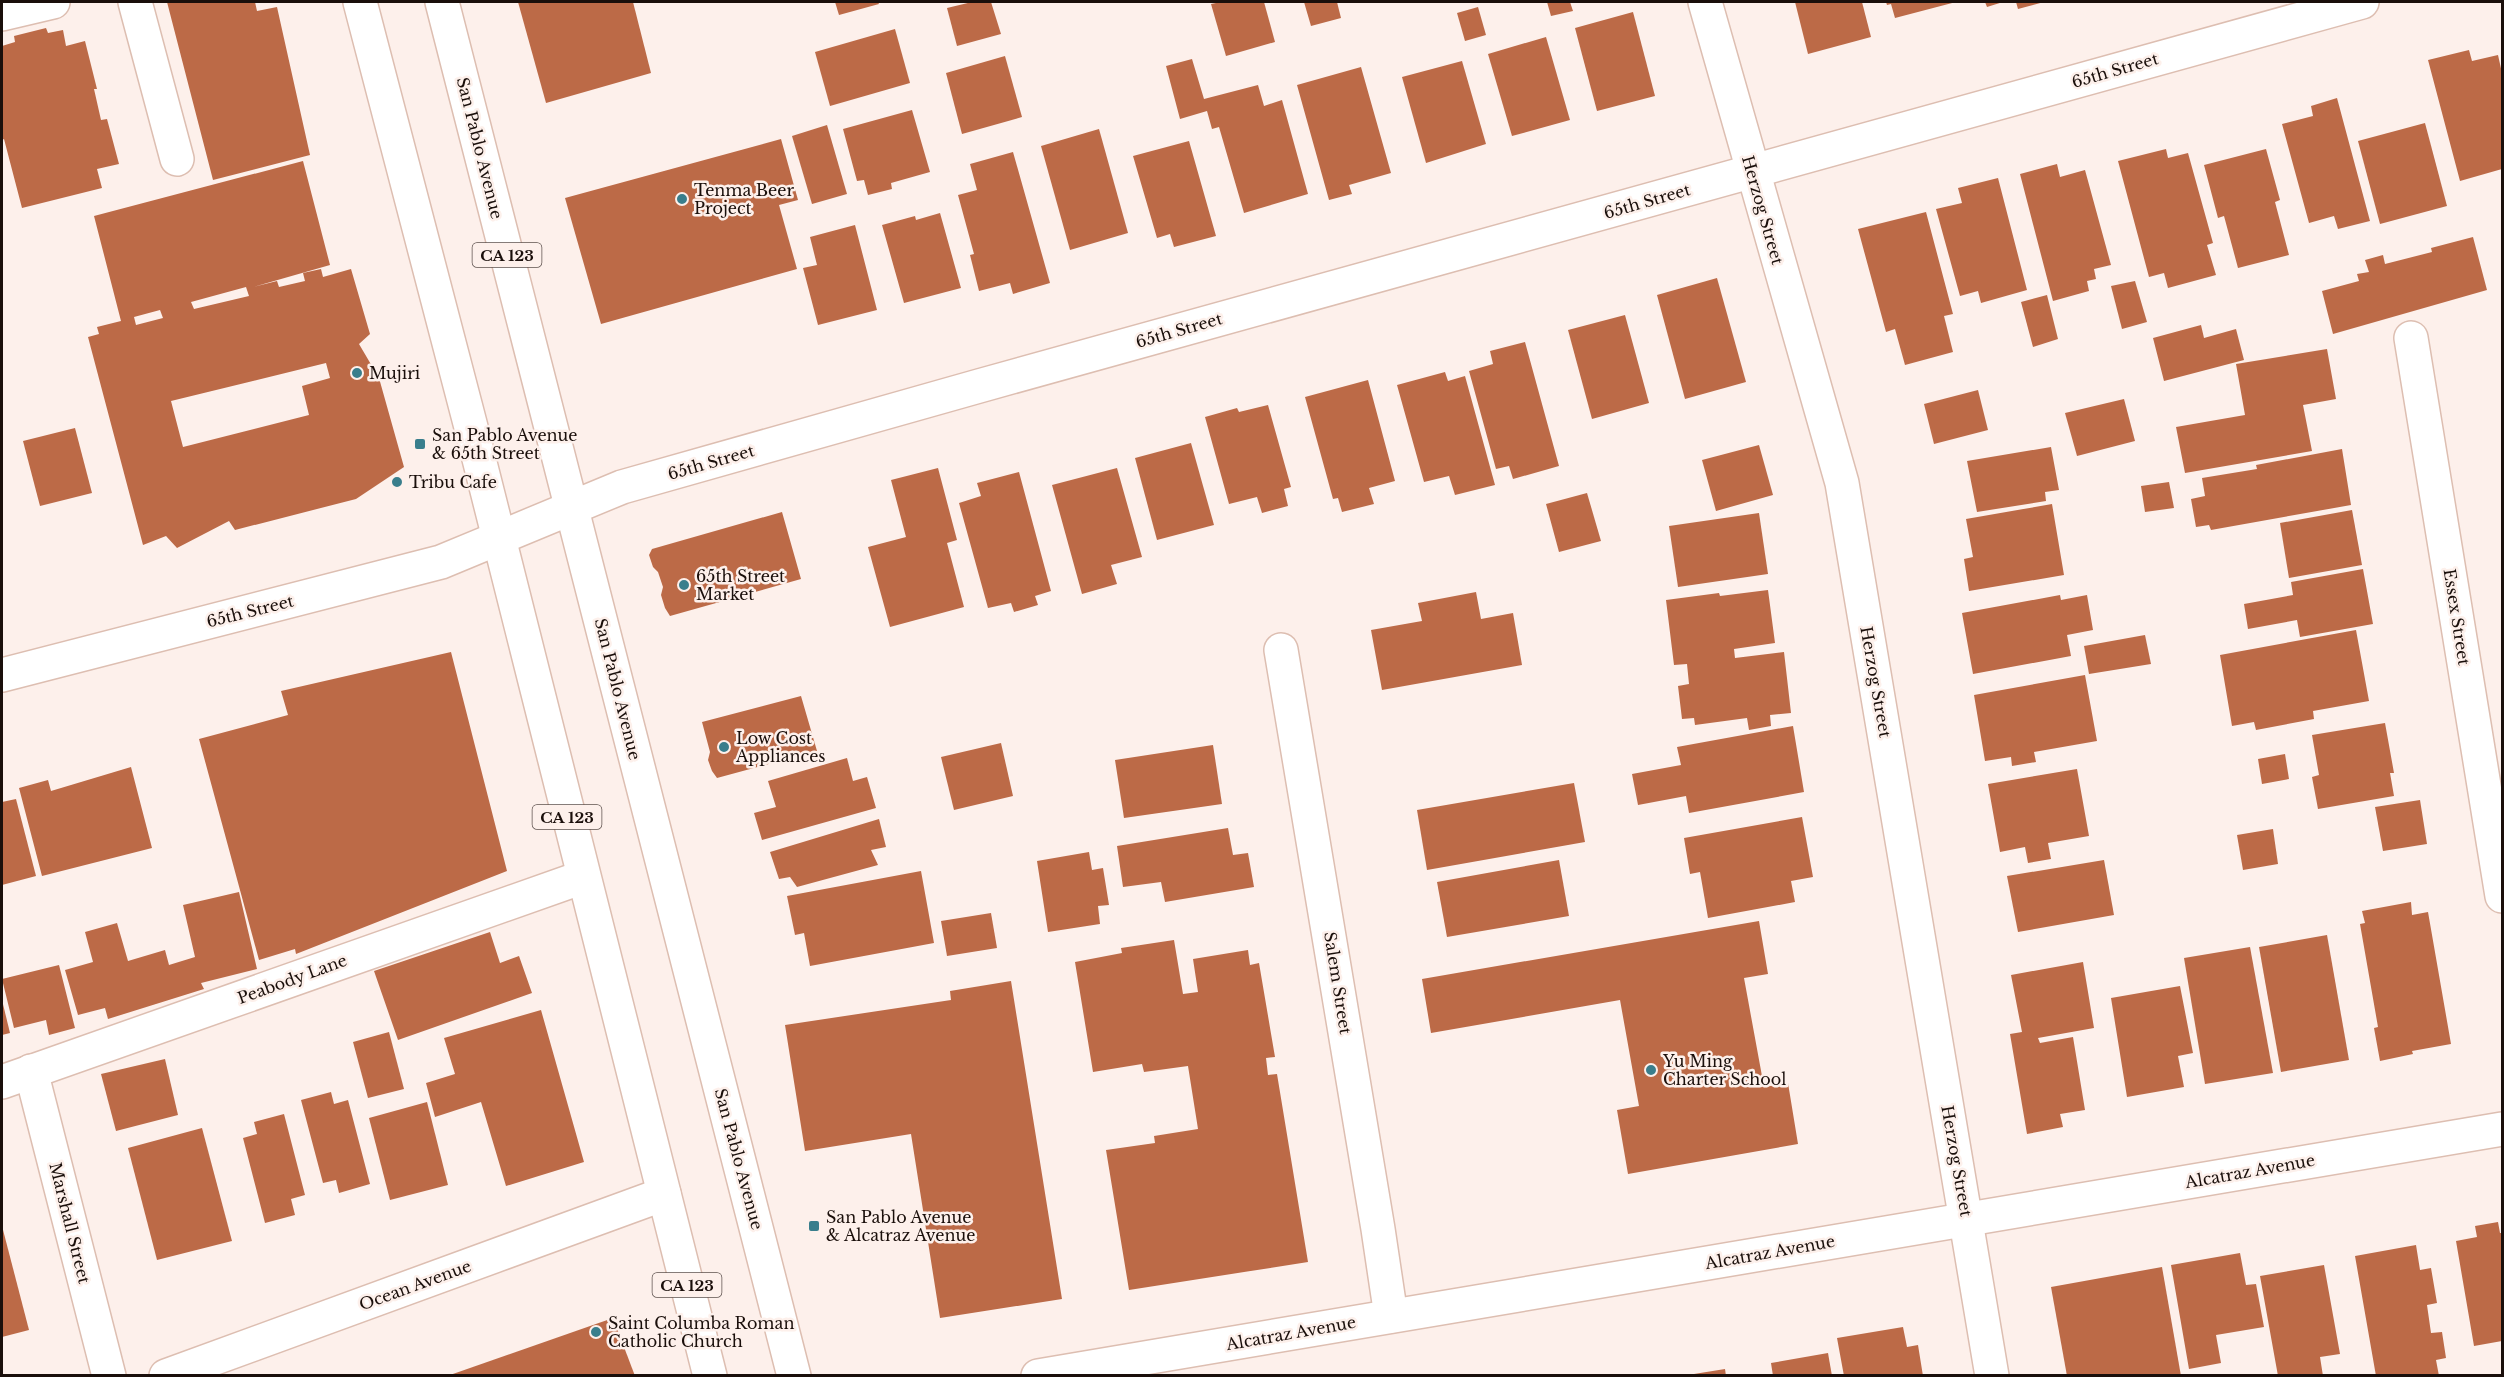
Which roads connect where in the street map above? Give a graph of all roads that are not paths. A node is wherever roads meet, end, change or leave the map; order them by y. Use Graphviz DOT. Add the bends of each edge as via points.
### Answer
graph roads {
  1 [pos="53,2"];
  2 [pos="135,2"];
  3 [pos="360,2"];
  4 [pos="442,2"];
  5 [pos="1705,2"];
  6 [pos="2362,2"];
  7 [pos="2,14"];
  8 [pos="177,159"];
  9 [pos="1752,171"];
  10 [pos="2410,338"];
  11 [pos="572,508"];
  12 [pos="497,538"];
  13 [pos="1281,650"];
  14 [pos="2,675"];
  15 [pos="582,877"];
  16 [pos="2502,897"];
  17 [pos="16,1077"];
  18 [pos="2502,1129"];
  19 [pos="664,1194"];
  20 [pos="1967,1219"];
  21 [pos="1391,1316"];
  22 [pos="109,1376"];
  23 [pos="166,1376"];
  24 [pos="710,1376"];
  25 [pos="794,1376"];
  26 [pos="1038,1376"];
  27 [pos="1992,1376"];
  1 -- 7 [label="street"];
  2 -- 8 [label="street"];
  3 -- 12 [label="street, CA 123"];
  4 -- 11 [label="street, San Pablo Avenue / CA 123"];
  5 -- 9 [label="street, Herzog Street"];
  6 -- 9 [label="street, 65th Street"];
  9 -- 11 [label="street, 65th Street" via="622,487"];
  9 -- 20 [label="street, Herzog Street" via="1842,483"];
  10 -- 16 [label="street, Essex Street"];
  11 -- 12 [label="street, 65th Street"];
  11 -- 25 [label="street, San Pablo Avenue / CA 123"];
  12 -- 14 [label="street, 65th Street" via="441,562"];
  12 -- 15 [label="street, CA 123"];
  13 -- 21 [label="street, Salem Street"];
  15 -- 17 [label="street, Peabody Lane"];
  15 -- 19 [label="street, CA 123"];
  17 -- 22 [label="street, Marshall Street"];
  18 -- 20 [label="street, Alcatraz Avenue"];
  19 -- 23 [label="street, Ocean Avenue"];
  19 -- 24 [label="street, CA 123"];
  20 -- 21 [label="street, Alcatraz Avenue"];
  20 -- 27 [label="street, Herzog Street"];
  21 -- 26 [label="street, Alcatraz Avenue"];
}
